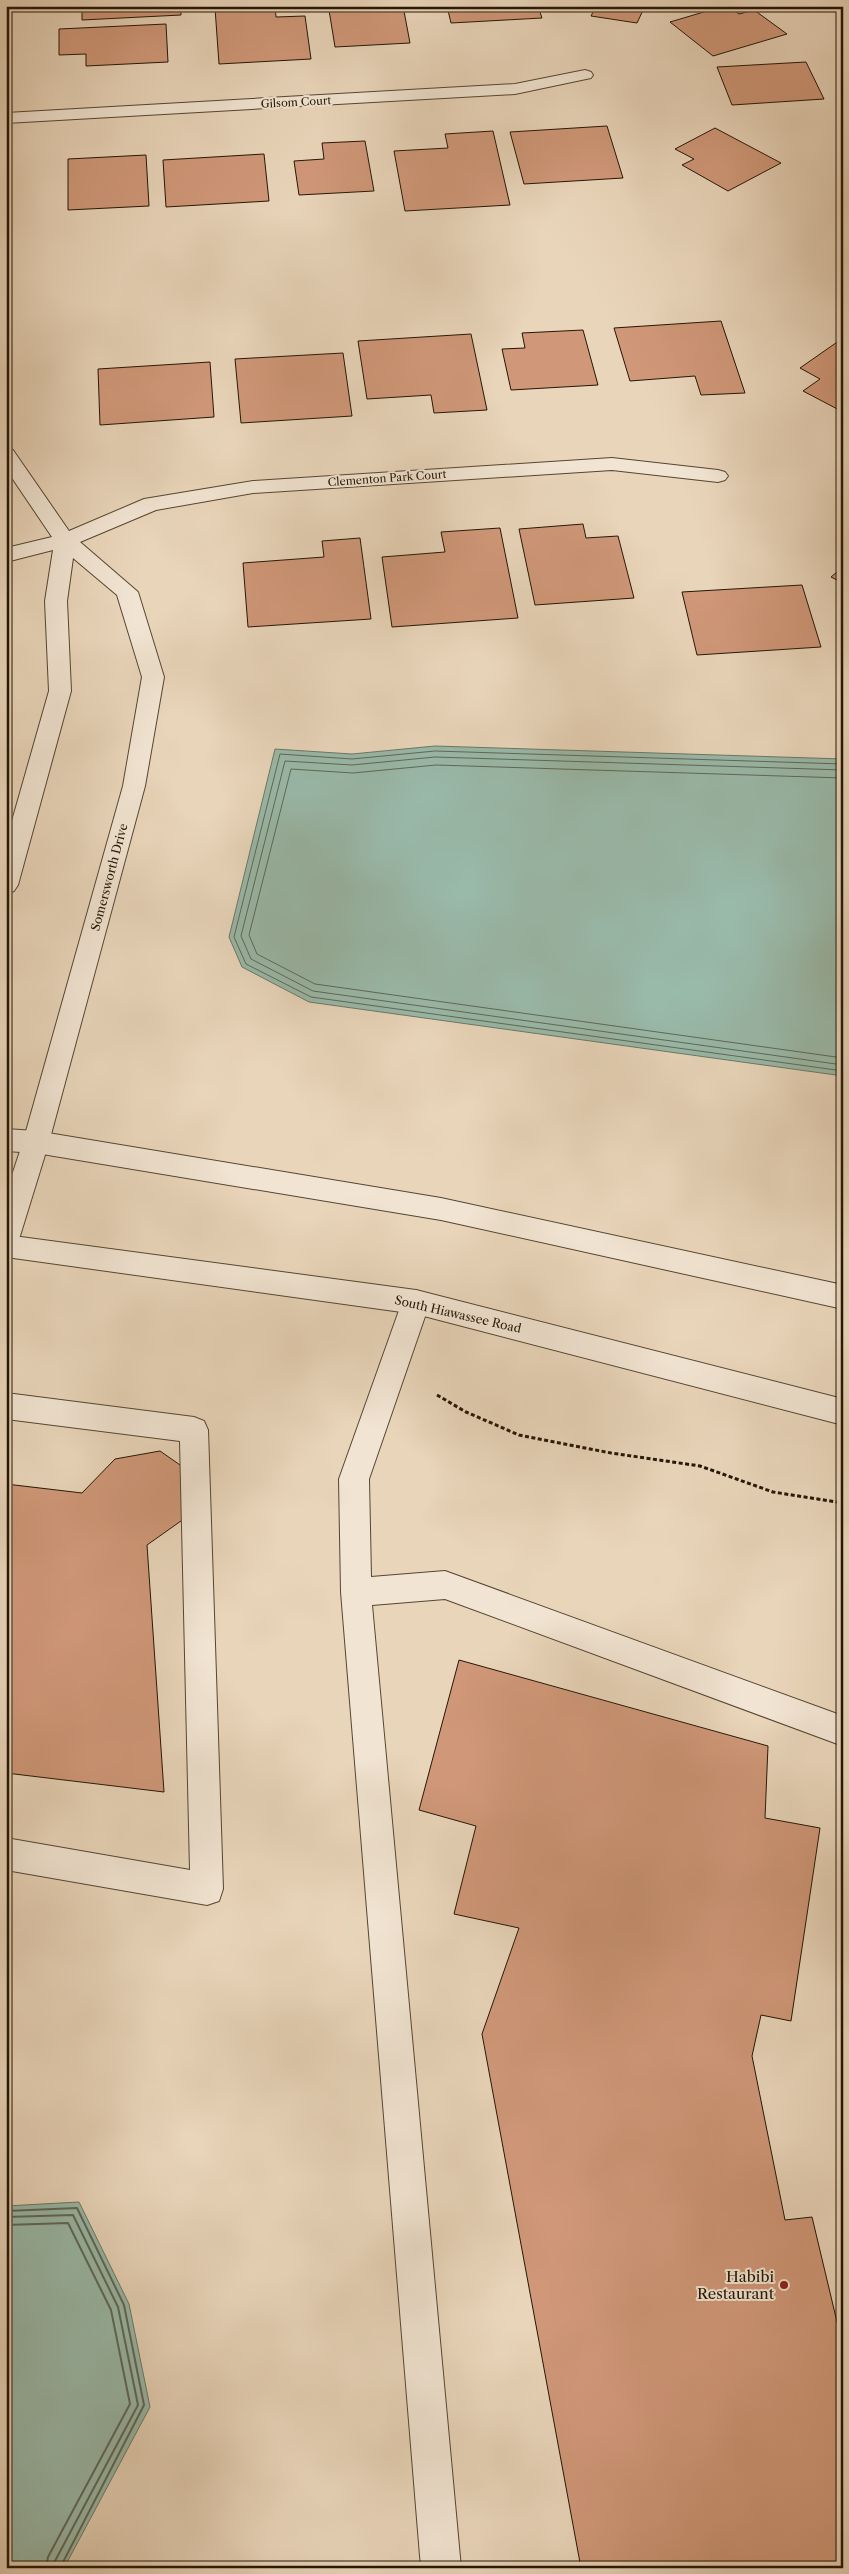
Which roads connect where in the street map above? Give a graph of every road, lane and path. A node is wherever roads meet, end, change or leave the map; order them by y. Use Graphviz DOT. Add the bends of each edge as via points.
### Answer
graph roads {
  1 [pos="585,74"];
  2 [pos="6,118"];
  3 [pos="6,454"];
  4 [pos="718,476"];
  5 [pos="65,541"];
  6 [pos="6,555"];
  7 [pos="6,885"];
  8 [pos="6,1140"];
  9 [pos="36,1142"];
  10 [pos="6,1236"];
  11 [pos="6,1246"];
  12 [pos="843,1297"];
  13 [pos="416,1302"];
  14 [pos="437,1395"];
  15 [pos="6,1406"];
  16 [pos="843,1412"];
  17 [pos="843,1503"];
  18 [pos="356,1592"];
  19 [pos="843,1731"];
  20 [pos="6,1854"];
  21 [pos="440,2568"];
  1 -- 2 [label="street, Gilsom Court" via="515,89"];
  3 -- 5 [label="street, Somersworth Drive"];
  4 -- 5 [label="street, Clementon Park Court" via="612,464 253,488 152,504"];
  5 -- 6 [label="street, Clementon Park Court"];
  5 -- 7 [label="street" via="56,602 60,691"];
  5 -- 9 [label="street, Somersworth Drive" via="127,592 153,677 134,786"];
  8 -- 9 [label="street"];
  9 -- 10 [label="street, Somersworth Drive"];
  9 -- 12 [label="street" via="441,1209"];
  11 -- 13 [label="street, South Hiawassee Road"];
  13 -- 16 [label="street, South Hiawassee Road"];
  13 -- 18 [label="street" via="354,1479"];
  14 -- 17 [label="path" via="466,1412 519,1435 700,1466 773,1492"];
  15 -- 20 [label="street" via="194,1430 207,1889"];
  18 -- 19 [label="street" via="445,1585"];
  18 -- 21 [label="street"];
}
